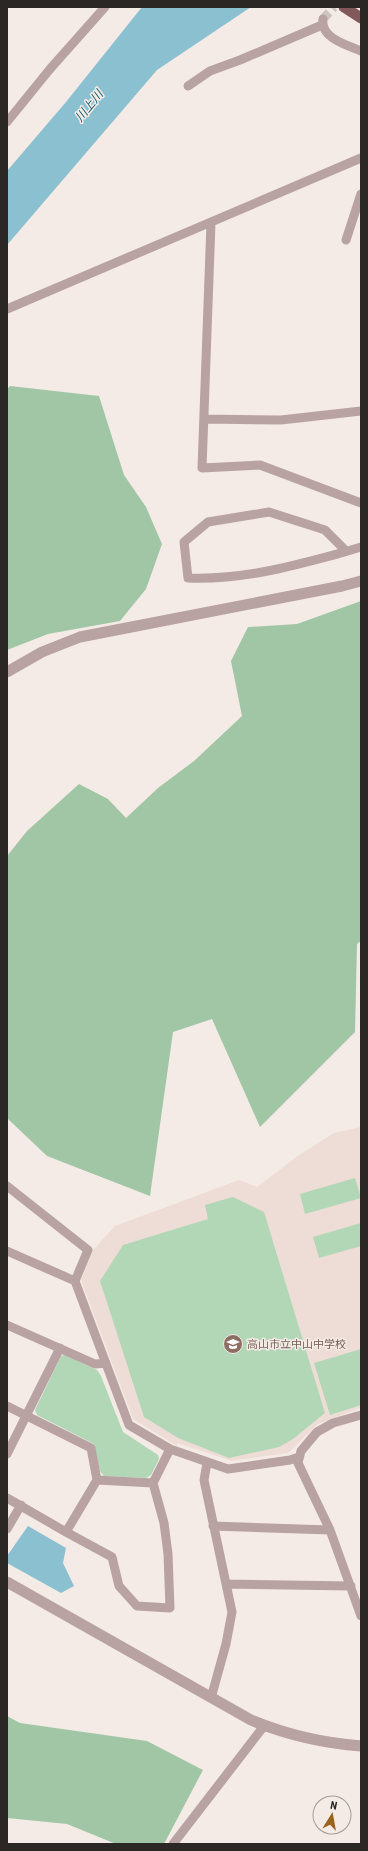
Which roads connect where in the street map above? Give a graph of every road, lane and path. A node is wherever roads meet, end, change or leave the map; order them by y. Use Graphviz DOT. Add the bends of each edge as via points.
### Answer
graph roads {
  1 [pos="105,7"];
  2 [pos="344,7"];
  3 [pos="361,18"];
  4 [pos="361,51"];
  5 [pos="188,86"];
  6 [pos="7,122"];
  7 [pos="361,158"];
  8 [pos="361,194"];
  9 [pos="211,223"];
  10 [pos="346,240"];
  11 [pos="7,309"];
  12 [pos="361,410"];
  13 [pos="204,419"];
  14 [pos="361,503"];
  15 [pos="361,547"];
  16 [pos="346,551"];
  17 [pos="361,581"];
  18 [pos="7,672"];
  19 [pos="7,1186"];
  20 [pos="7,1251"];
  21 [pos="75,1281"];
  22 [pos="7,1325"];
  23 [pos="60,1348"];
  24 [pos="106,1363"];
  25 [pos="7,1406"];
  26 [pos="27,1415"];
  27 [pos="361,1415"];
  28 [pos="170,1449"];
  29 [pos="7,1454"];
  30 [pos="299,1457"];
  31 [pos="208,1463"];
  32 [pos="97,1480"];
  33 [pos="153,1483"];
  34 [pos="7,1498"];
  35 [pos="21,1506"];
  36 [pos="214,1526"];
  37 [pos="7,1529"];
  38 [pos="330,1530"];
  39 [pos="66,1532"];
  40 [pos="7,1582"];
  41 [pos="226,1584"];
  42 [pos="351,1586"];
  43 [pos="359,1600"];
  44 [pos="361,1616"];
  45 [pos="211,1698"];
  46 [pos="264,1726"];
  47 [pos="361,1746"];
  48 [pos="173,1844"];
  1 -- 6 [label="street"];
  2 -- 3 [label="highway"];
  4 -- 5 [label="street" via="325,32 323,22 210,71"];
  7 -- 9 [label="street"];
  8 -- 10 [label="street"];
  9 -- 11 [label="street"];
  9 -- 13 [label="street"];
  12 -- 13 [label="street" via="281,420"];
  13 -- 14 [label="street" via="202,468 260,465"];
  15 -- 16 [label="street"];
  16 -- 16 [label="street" via="271,572 209,579 188,578 184,542 208,522 269,512 325,530"];
  17 -- 18 [label="street" via="80,636 42,652"];
  19 -- 21 [label="street" via="88,1250"];
  20 -- 21 [label="street"];
  21 -- 24 [label="street"];
  22 -- 23 [label="street"];
  23 -- 24 [label="street" via="95,1364"];
  23 -- 26 [label="street"];
  24 -- 28 [label="street" via="129,1425"];
  25 -- 26 [label="street"];
  26 -- 29 [label="street"];
  26 -- 32 [label="street" via="91,1448"];
  27 -- 30 [label="street" via="333,1423 317,1432"];
  28 -- 31 [label="street"];
  28 -- 33 [label="street"];
  30 -- 31 [label="street" via="228,1469"];
  30 -- 38 [label="street" via="299,1467"];
  31 -- 36 [label="street" via="204,1480"];
  32 -- 33 [label="street"];
  32 -- 39 [label="street"];
  33 -- 39 [label="street" via="164,1523 170,1608 137,1606 119,1586 112,1557"];
  34 -- 35 [label="street"];
  35 -- 37 [label="street"];
  35 -- 39 [label="street"];
  36 -- 38 [label="street"];
  36 -- 41 [label="street"];
  38 -- 42 [label="street"];
  40 -- 45 [label="street"];
  41 -- 42 [label="street"];
  41 -- 45 [label="street" via="232,1612"];
  42 -- 43 [label="street"];
  43 -- 44 [label="street"];
  45 -- 46 [label="street"];
  46 -- 47 [label="street" via="323,1742"];
  46 -- 48 [label="street"];
}
